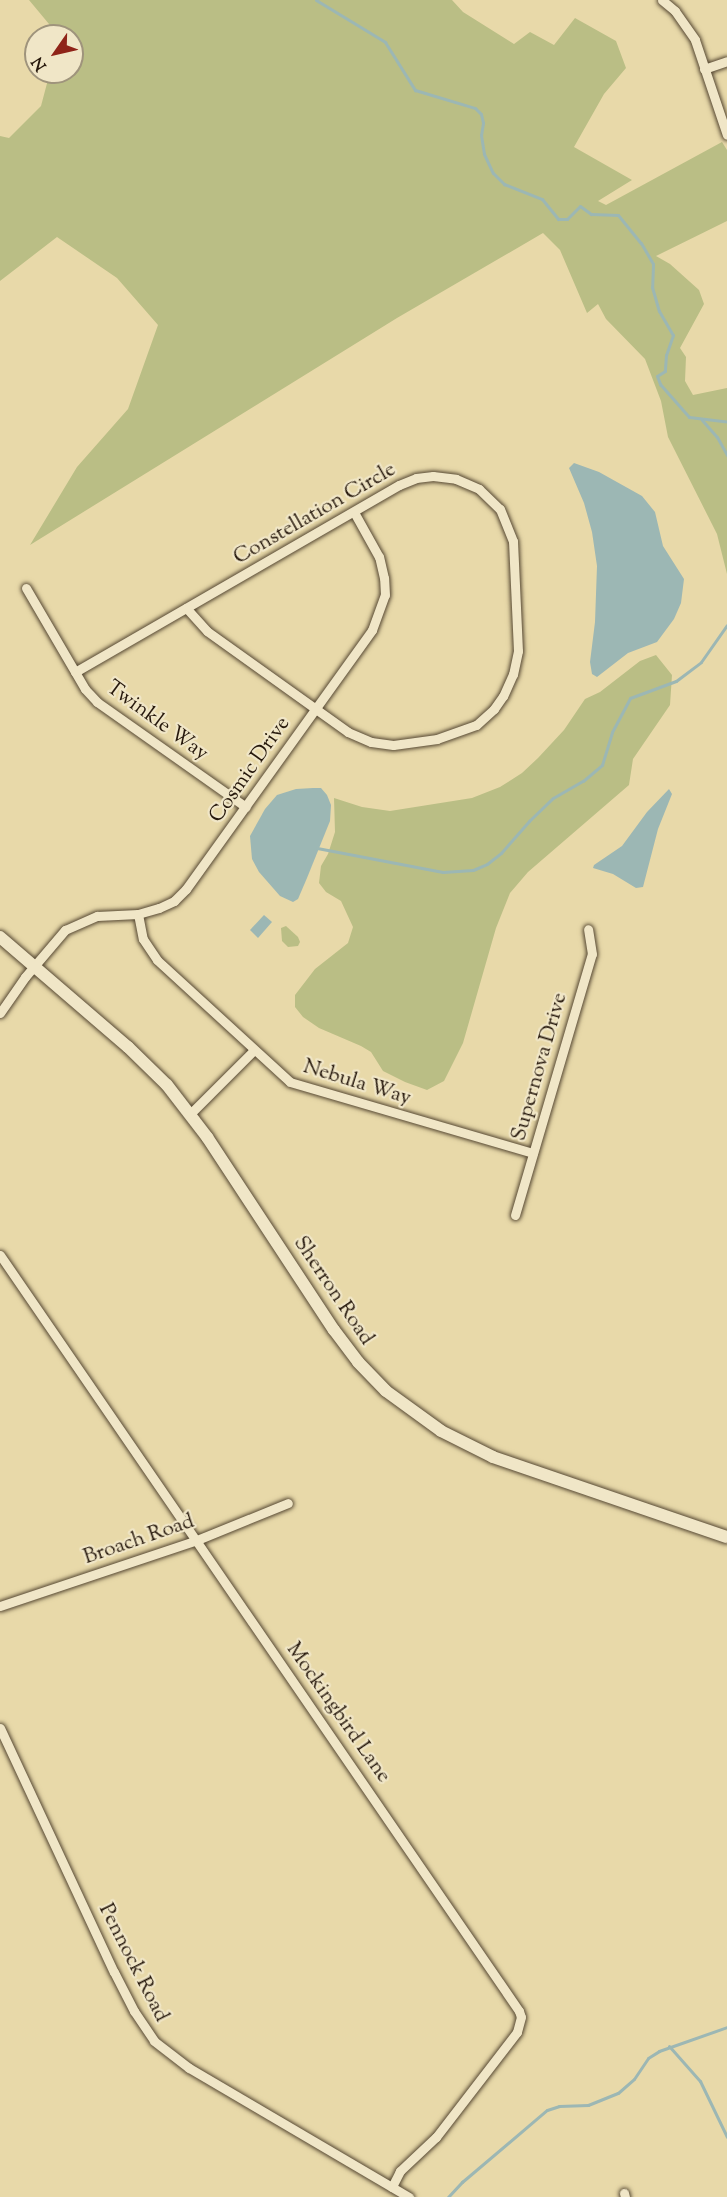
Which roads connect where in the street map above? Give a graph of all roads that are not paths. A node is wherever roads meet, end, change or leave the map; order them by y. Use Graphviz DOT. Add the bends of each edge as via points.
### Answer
graph roads {
  1 [pos="662,0"];
  2 [pos="727,61"];
  3 [pos="704,69"];
  4 [pos="727,135"];
  5 [pos="354,512"];
  6 [pos="26,588"];
  7 [pos="186,608"];
  8 [pos="75,672"];
  9 [pos="316,710"];
  10 [pos="246,807"];
  11 [pos="138,914"];
  12 [pos="588,929"];
  13 [pos="0,937"];
  14 [pos="34,966"];
  15 [pos="0,1013"];
  16 [pos="252,1051"];
  17 [pos="190,1114"];
  18 [pos="533,1153"];
  19 [pos="515,1215"];
  20 [pos="0,1255"];
  21 [pos="288,1503"];
  22 [pos="727,1537"];
  23 [pos="197,1540"];
  24 [pos="0,1606"];
  25 [pos="0,1728"];
  26 [pos="392,2187"];
  27 [pos="409,2197"];
  1 -- 3 [label="street" via="675,11 695,40"];
  2 -- 3 [label="street"];
  3 -- 4 [label="street"];
  5 -- 7 [label="street, Constellation Circle"];
  5 -- 9 [label="street, Cosmic Drive" via="379,557 385,595 372,630"];
  5 -- 9 [label="street, Constellation Circle" via="416,478 456,479 479,489 500,509 513,541 518,651 513,674 494,710 460,733 393,745 371,742"];
  6 -- 8 [label="street, Twinkle Way"];
  7 -- 8 [label="street, Constellation Circle"];
  7 -- 9 [label="street, Constellation Circle" via="207,631"];
  8 -- 10 [label="street, Twinkle Way" via="97,702"];
  9 -- 10 [label="street, Cosmic Drive"];
  10 -- 11 [label="street, Cosmic Drive" via="174,901"];
  11 -- 14 [label="street, Cosmic Drive" via="97,916 74,925 54,941"];
  11 -- 16 [label="street, Nebula Way" via="143,939 157,960"];
  12 -- 18 [label="street, Supernova Drive" via="592,954"];
  13 -- 14 [label="main road, Sherron Road"];
  14 -- 15 [label="street, Cosmic Drive"];
  14 -- 17 [label="main road, Sherron Road" via="149,1067"];
  16 -- 17 [label="street"];
  16 -- 18 [label="street, Nebula Way" via="299,1086"];
  17 -- 22 [label="main road, Sherron Road" via="340,1338 372,1378 404,1406 441,1431 493,1457"];
  18 -- 19 [label="street, Supernova Drive"];
  20 -- 23 [label="street, Mockingbird Lane"];
  21 -- 23 [label="street, Broach Road"];
  23 -- 24 [label="street, Broach Road"];
  23 -- 26 [label="street, Mockingbird Lane" via="519,2011 517,2032 436,2137 400,2171"];
  25 -- 26 [label="street, Pennock Road" via="119,1982 154,2041 189,2068"];
  26 -- 27 [label="street, Pennock Road"];
}
